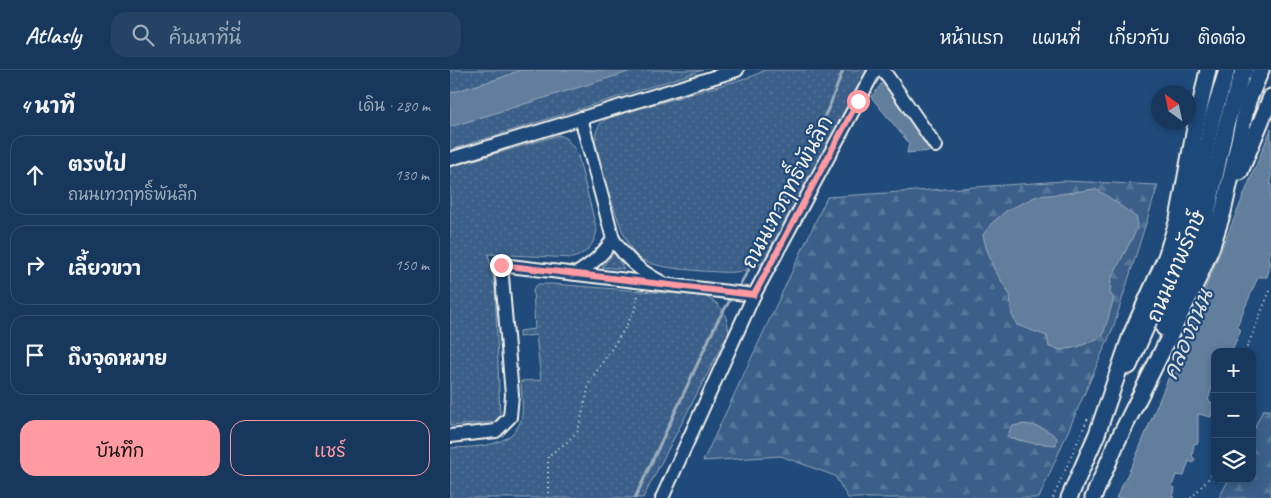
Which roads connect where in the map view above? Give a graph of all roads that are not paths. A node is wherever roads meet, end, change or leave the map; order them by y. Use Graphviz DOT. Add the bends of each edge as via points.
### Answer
graph roads {
  1 [pos="736,70"];
  2 [pos="877,70"];
  3 [pos="1208,70"];
  4 [pos="1227,70"];
  5 [pos="1245,70"];
  6 [pos="1260,70"];
  7 [pos="1271,97"];
  8 [pos="581,118"];
  9 [pos="936,146"];
  10 [pos="450,159"];
  11 [pos="1223,212"];
  12 [pos="613,239"];
  13 [pos="576,274"];
  14 [pos="667,285"];
  15 [pos="754,295"];
  16 [pos="1097,434"];
  17 [pos="450,436"];
  18 [pos="1117,442"];
  19 [pos="662,498"];
  20 [pos="1069,498"];
  21 [pos="1093,498"];
  1 -- 8 [label="street"];
  2 -- 9 [label="street"];
  2 -- 15 [label="street, ถนนเทวฤทธิ์พันลึก"];
  3 -- 16 [label="main road, ถนนเทพรักษ์" via="1178,220 1166,257 1131,335"];
  4 -- 16 [label="main road, ถนนเทพรักษ์" via="1212,119 1194,208 1184,240 1142,340"];
  5 -- 18 [label="main road, ถนนเทพรักษ์" via="1226,125 1206,218 1194,254"];
  6 -- 11 [label="main road, ถนนเทพรักษ์" via="1248,101"];
  7 -- 11 [label="main road"];
  8 -- 10 [label="street"];
  8 -- 12 [label="street"];
  11 -- 18 [label="main road, ถนนเทพรักษ์" via="1198,279"];
  12 -- 13 [label="street" via="594,262"];
  12 -- 14 [label="street" via="624,256 640,270"];
  13 -- 14 [label="street"];
  13 -- 17 [label="street" via="501,265 512,395 510,417 496,431"];
  14 -- 15 [label="street"];
  15 -- 19 [label="street, ถนนเทวฤทธิ์พันลึก"];
  16 -- 20 [label="main road, ถนนเทพรักษ์"];
  18 -- 21 [label="main road, ถนนเทพรักษ์"];
}
